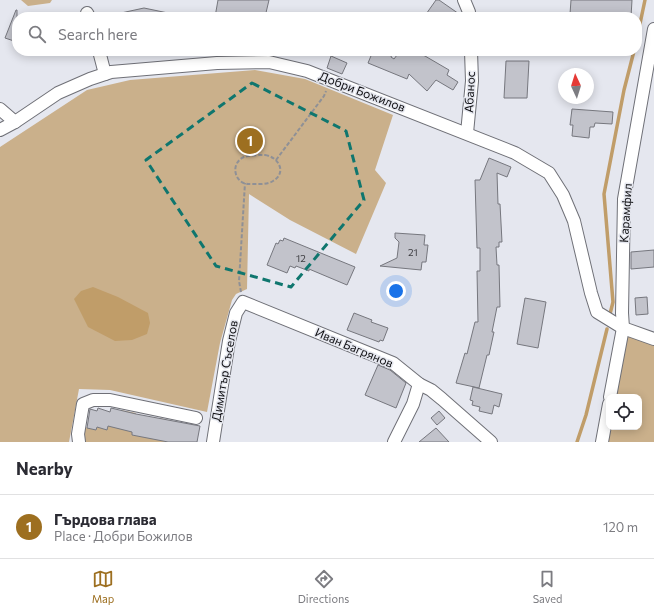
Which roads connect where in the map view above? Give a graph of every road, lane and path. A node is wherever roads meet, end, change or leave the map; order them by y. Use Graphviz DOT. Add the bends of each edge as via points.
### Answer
graph roads {
  1 [pos="464,0"];
  2 [pos="469,12"];
  3 [pos="654,29"];
  4 [pos="100,56"];
  5 [pos="471,56"];
  6 [pos="105,74"];
  7 [pos="330,80"];
  8 [pos="0,109"];
  9 [pos="15,122"];
  10 [pos="0,130"];
  11 [pos="468,133"];
  12 [pos="276,160"];
  13 [pos="244,183"];
  14 [pos="243,302"];
  15 [pos="623,328"];
  16 [pos="654,339"];
  17 [pos="419,384"];
  18 [pos="611,394"];
  19 [pos="196,418"];
  20 [pos="606,420"];
  21 [pos="79,442"];
  22 [pos="213,442"];
  23 [pos="394,442"];
  24 [pos="491,442"];
  25 [pos="602,442"];
  1 -- 2 [label="street"];
  3 -- 15 [label="street, Карамфил" via="624,199"];
  4 -- 6 [label="street"];
  5 -- 11 [label="street, Абанос"];
  6 -- 7 [label="street, Добри Божилов" via="217,63 268,62 307,71"];
  6 -- 9 [label="street, Добри Божилов" via="58,93"];
  7 -- 11 [label="street, Добри Божилов"];
  7 -- 12 [label="path" via="324,96"];
  8 -- 9 [label="street"];
  9 -- 10 [label="street, Добри Божилов"];
  11 -- 15 [label="street, Добри Божилов" via="515,153 550,173 574,220 597,312"];
  12 -- 13 [label="path" via="280,168 279,174 272,182"];
  12 -- 13 [label="path" via="265,155 243,158 235,171 236,176"];
  13 -- 14 [label="path" via="239,281"];
  14 -- 17 [label="street, Иван Багрянов" via="393,363"];
  14 -- 22 [label="street, Димитър Съселов" via="236,313 229,341"];
  15 -- 16 [label="street, Добри Божилов"];
  15 -- 18 [label="street, Карамфил"];
  17 -- 23 [label="street" via="413,404"];
  17 -- 24 [label="street, Иван Багрянов" via="431,390"];
  19 -- 21 [label="street" via="110,400 93,400 83,404"];
  20 -- 25 [label="street"];
}
